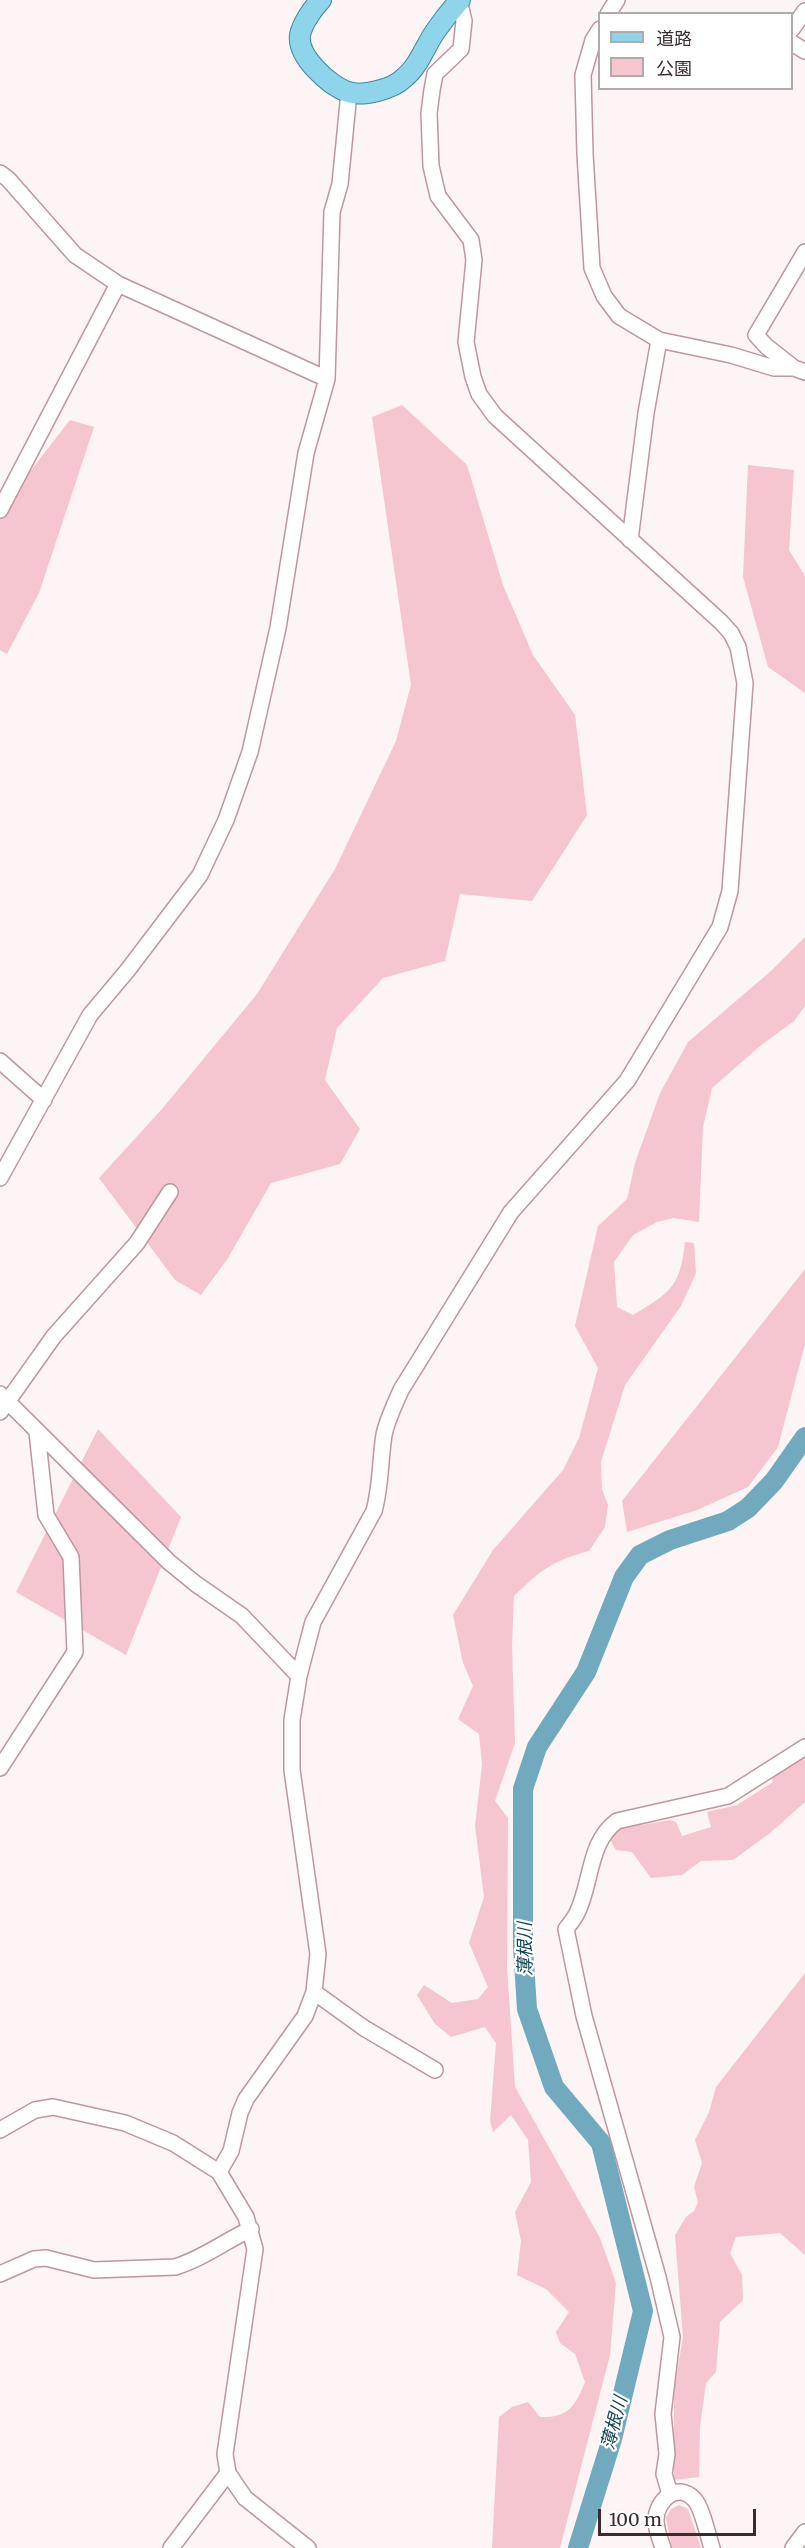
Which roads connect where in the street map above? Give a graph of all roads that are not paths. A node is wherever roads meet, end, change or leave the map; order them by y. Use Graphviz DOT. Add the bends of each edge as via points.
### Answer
graph roads {
  1 [pos="321,0"];
  2 [pos="460,0"];
  3 [pos="805,11"];
  4 [pos="793,28"];
  5 [pos="598,31"];
  6 [pos="349,93"];
  7 [pos="0,173"];
  8 [pos="805,252"];
  9 [pos="118,284"];
  10 [pos="659,340"];
  11 [pos="800,370"];
  12 [pos="327,379"];
  13 [pos="0,510"];
  14 [pos="630,540"];
  15 [pos="0,1061"];
  16 [pos="44,1100"];
  17 [pos="0,1179"];
  18 [pos="170,1192"];
  19 [pos="2,1402"];
  20 [pos="37,1432"];
  21 [pos="299,1676"];
  22 [pos="805,1748"];
  23 [pos="0,1768"];
  24 [pos="314,1992"];
  25 [pos="435,2070"];
  26 [pos="0,2130"];
  27 [pos="219,2172"];
  28 [pos="251,2229"];
  29 [pos="0,2274"];
  30 [pos="228,2472"];
  31 [pos="670,2494"];
  32 [pos="805,2532"];
  33 [pos="171,2548"];
  34 [pos="308,2548"];
  35 [pos="663,2548"];
  36 [pos="712,2548"];
  37 [pos="793,2548"];
  1 -- 6 [label="main road" via="300,36 302,47 324,79"];
  2 -- 6 [label="main road" via="404,79 389,88"];
  2 -- 14 [label="street" via="464,21 460,49 435,74 429,113 431,166 438,196 471,240 474,260 466,342 473,377 479,394 495,416"];
  3 -- 4 [label="street"];
  5 -- 10 [label="street" via="583,75 592,268 604,296 619,316"];
  6 -- 12 [label="street" via="340,184 332,212"];
  7 -- 9 [label="street" via="75,255"];
  8 -- 11 [label="street" via="756,335"];
  9 -- 12 [label="street"];
  9 -- 13 [label="street"];
  10 -- 11 [label="street" via="774,368"];
  10 -- 14 [label="street"];
  12 -- 16 [label="street" via="306,453 278,628 250,752 226,820 200,875 90,1015"];
  14 -- 21 [label="street" via="721,622 731,633 743,662 740,773 726,909 720,927 642,1059 511,1212 401,1390 384,1434 374,1511 318,1609"];
  15 -- 16 [label="street"];
  16 -- 17 [label="street"];
  18 -- 19 [label="street" via="137,1243 54,1336"];
  19 -- 20 [label="street"];
  20 -- 21 [label="street" via="169,1562 242,1616"];
  20 -- 23 [label="street" via="46,1515 71,1557 75,1652"];
  21 -- 24 [label="street" via="292,1720 292,1770 318,1954"];
  22 -- 31 [label="street" via="728,1796 617,1821 607,1828 592,1860 577,1913 566,1929 584,2016 672,2337 663,2414 667,2454 664,2474"];
  24 -- 25 [label="street" via="364,2028"];
  24 -- 27 [label="street" via="305,2016 246,2099 231,2151"];
  26 -- 27 [label="street" via="35,2110 67,2110 147,2131"];
  27 -- 28 [label="street"];
  28 -- 29 [label="street" via="175,2267 94,2271 46,2258"];
  28 -- 30 [label="street" via="255,2249 225,2454"];
  30 -- 33 [label="street"];
  30 -- 34 [label="street" via="245,2498"];
  31 -- 35 [label="street" via="657,2512 656,2527"];
  31 -- 36 [label="street" via="682,2492 697,2502"];
  32 -- 37 [label="street"];
}
